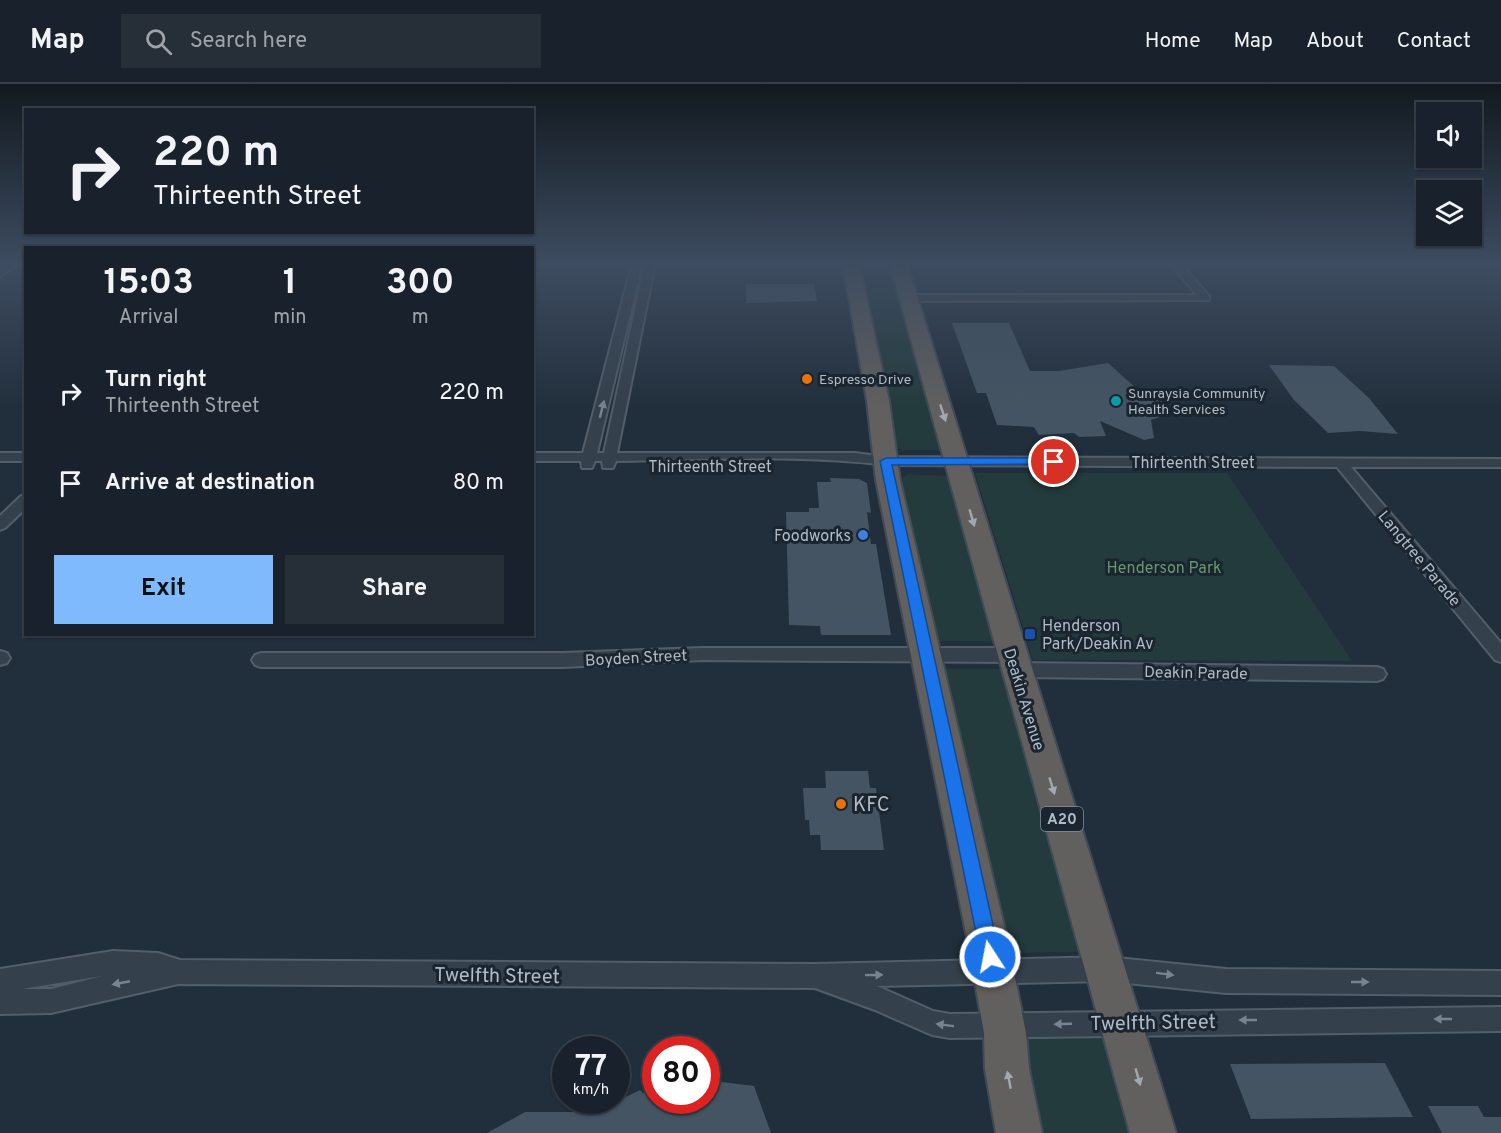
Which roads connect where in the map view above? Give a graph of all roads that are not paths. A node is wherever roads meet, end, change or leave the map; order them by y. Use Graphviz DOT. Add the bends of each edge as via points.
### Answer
graph roads {
  1 [pos="625,313"];
  2 [pos="640,313"];
  3 [pos="861,313"];
  4 [pos="913,313"];
  5 [pos="534,457"];
  6 [pos="589,461"];
  7 [pos="609,461"];
  8 [pos="886,461"];
  9 [pos="956,462"];
  10 [pos="1340,462"];
  11 [pos="1501,463"];
  12 [pos="534,465"];
  13 [pos="24,502"];
  14 [pos="0,525"];
  15 [pos="1501,655"];
  16 [pos="928,656"];
  17 [pos="261,660"];
  18 [pos="1014,663"];
  19 [pos="1377,674"];
  20 [pos="1107,969"];
  21 [pos="993,970"];
  22 [pos="178,972"];
  23 [pos="815,976"];
  24 [pos="0,981"];
  25 [pos="1501,983"];
  26 [pos="0,1002"];
  27 [pos="1501,1019"];
  28 [pos="1121,1022"];
  29 [pos="1004,1026"];
  30 [pos="1019,1133"];
  31 [pos="1154,1133"];
  6 -- 1 [label="street, one-way"];
  2 -- 7 [label="street"];
  3 -- 8 [label="highway"];
  4 -- 9 [label="highway, Deakin Avenue / A20, one-way"];
  5 -- 6 [label="street, Thirteenth Street"];
  6 -- 7 [label="street, Thirteenth Street"];
  6 -- 12 [label="street, Thirteenth Street"];
  7 -- 8 [label="street, Thirteenth Street" via="863,467"];
  8 -- 9 [label="street, Thirteenth Street"];
  8 -- 16 [label="highway"];
  9 -- 10 [label="street, Thirteenth Street"];
  9 -- 18 [label="highway, Deakin Avenue / A20, one-way"];
  10 -- 11 [label="street, Thirteenth Street"];
  10 -- 15 [label="street, Langtree Parade"];
  13 -- 14 [label="street"];
  16 -- 17 [label="street, Boyden Street" via="702,654 563,660"];
  16 -- 18 [label="street, Boyden Street"];
  16 -- 21 [label="highway"];
  18 -- 19 [label="street, Deakin Parade"];
  18 -- 20 [label="highway, Deakin Avenue / A20, one-way"];
  20 -- 21 [label="street, Twelfth Street"];
  20 -- 25 [label="street, Twelfth Street, one-way" via="1226,981"];
  20 -- 28 [label="highway, Deakin Avenue / A20"];
  23 -- 21 [label="street, Twelfth Street, one-way"];
  21 -- 29 [label="highway"];
  22 -- 23 [label="street, Twelfth Street"];
  22 -- 24 [label="street, Twelfth Street" via="156,963 133,962"];
  22 -- 26 [label="street, Twelfth Street, one-way" via="51,1001"];
  29 -- 23 [label="street, Twelfth Street, one-way" via="932,1023"];
  27 -- 28 [label="street, Twelfth Street, one-way"];
  28 -- 29 [label="street, Twelfth Street, one-way"];
  28 -- 31 [label="highway, Deakin Avenue / A20, one-way"];
  30 -- 29 [label="highway, one-way" via="1006,1069"];
}
